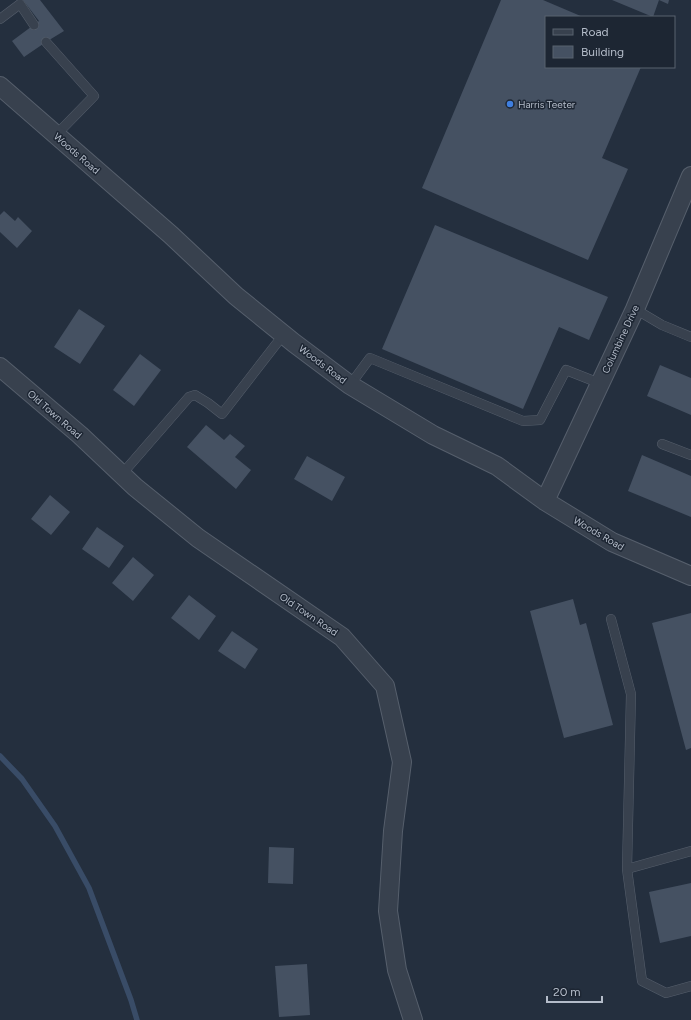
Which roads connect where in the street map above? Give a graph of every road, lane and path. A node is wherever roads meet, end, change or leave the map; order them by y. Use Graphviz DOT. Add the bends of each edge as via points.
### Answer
graph roads {
  1 [pos="0,18"];
  2 [pos="34,25"];
  3 [pos="46,42"];
  4 [pos="0,86"];
  5 [pos="56,134"];
  6 [pos="691,176"];
  7 [pos="634,308"];
  8 [pos="284,334"];
  9 [pos="691,337"];
  10 [pos="0,367"];
  11 [pos="599,383"];
  12 [pos="350,385"];
  13 [pos="662,444"];
  14 [pos="691,456"];
  15 [pos="122,474"];
  16 [pos="545,501"];
  17 [pos="691,576"];
  18 [pos="611,619"];
  19 [pos="691,852"];
  20 [pos="627,869"];
  21 [pos="691,986"];
  22 [pos="414,1020"];
  1 -- 2 [label="lane" via="20,4"];
  3 -- 5 [label="lane" via="94,96"];
  4 -- 5 [label="street, Woods Road"];
  5 -- 8 [label="street, Woods Road" via="236,296"];
  6 -- 7 [label="street, Columbine Drive" via="682,206"];
  7 -- 9 [label="lane" via="662,325"];
  7 -- 11 [label="street, Columbine Drive"];
  8 -- 12 [label="street, Woods Road"];
  8 -- 15 [label="lane" via="222,414 195,395 189,397"];
  10 -- 15 [label="street, Old Town Road"];
  11 -- 12 [label="lane" via="566,370 540,420 523,421 370,358"];
  11 -- 16 [label="street, Columbine Drive"];
  12 -- 16 [label="street, Woods Road" via="433,435 497,466"];
  13 -- 14 [label="lane"];
  15 -- 22 [label="street, Old Town Road" via="198,538 342,637 385,686 402,762 393,831 388,911 397,970"];
  16 -- 17 [label="street, Woods Road" via="612,542"];
  18 -- 20 [label="lane" via="631,694"];
  19 -- 20 [label="lane"];
  20 -- 21 [label="lane" via="642,981 666,993"];
}
